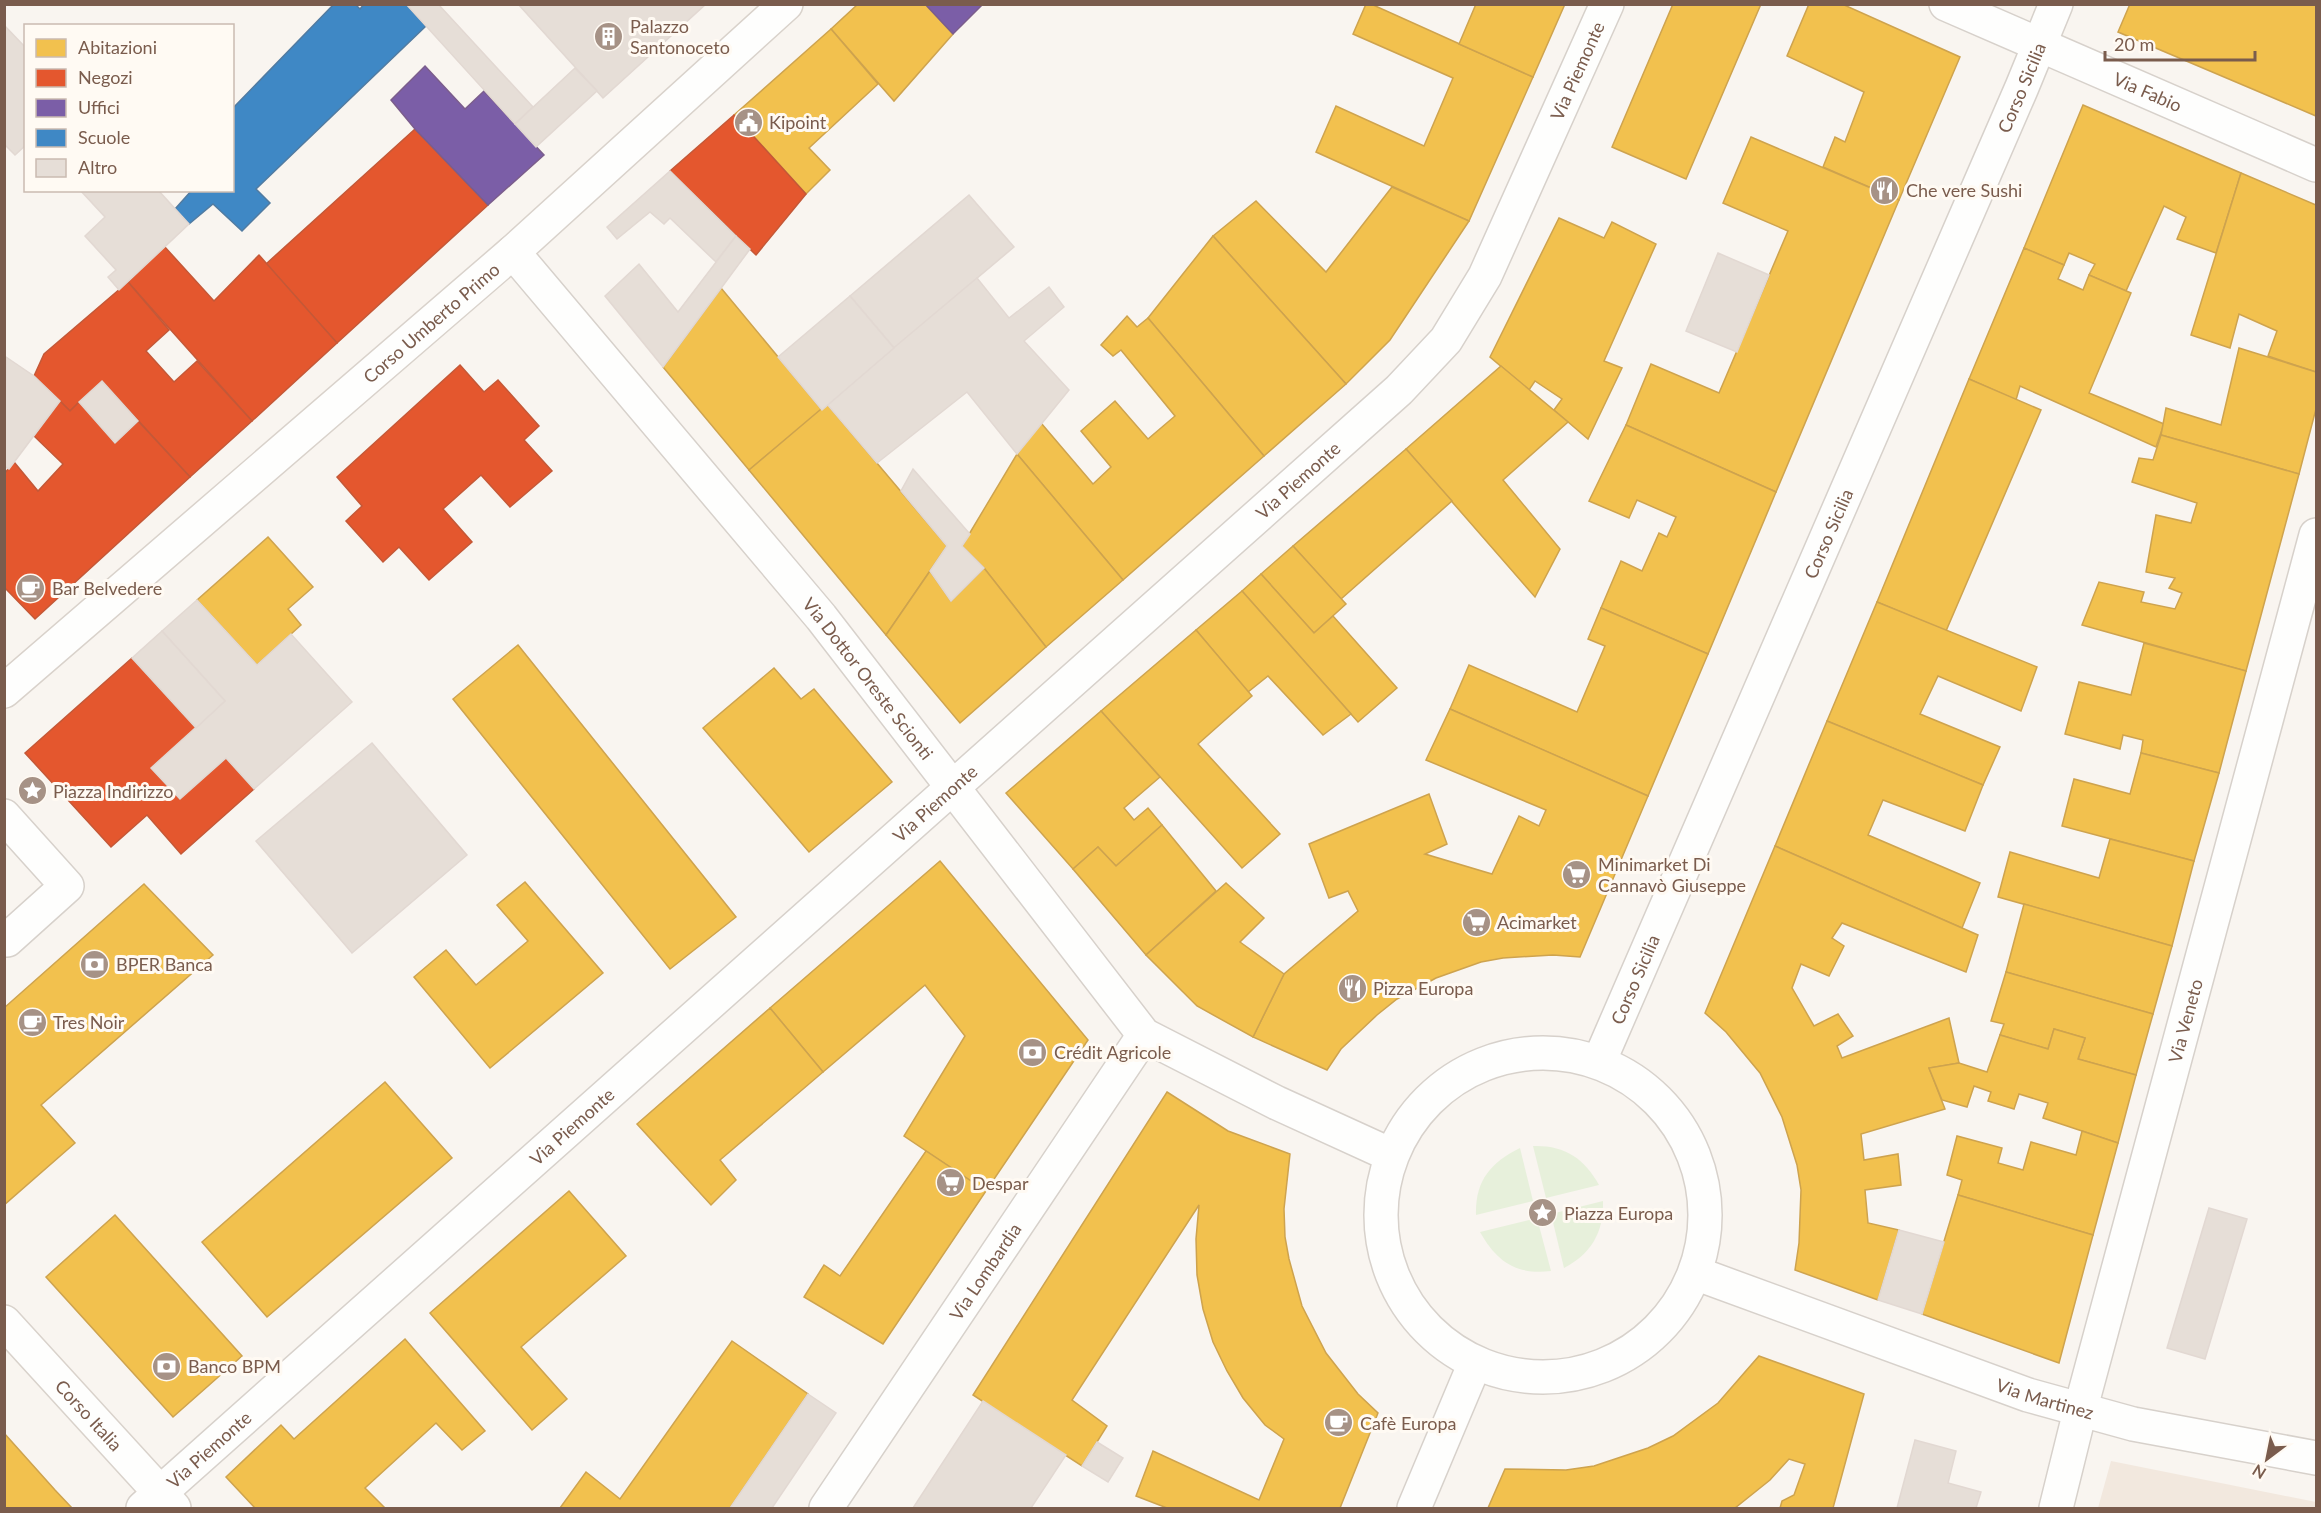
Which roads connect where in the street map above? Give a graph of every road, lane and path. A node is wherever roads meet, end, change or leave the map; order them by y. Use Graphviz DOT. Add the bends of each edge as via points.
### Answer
graph roads {
  1 [pos="786,4"];
  2 [pos="1607,4"];
  3 [pos="1946,4"];
  4 [pos="2056,4"];
  5 [pos="2040,45"];
  6 [pos="2316,165"];
  7 [pos="513,252"];
  8 [pos="2316,535"];
  9 [pos="4,691"];
  10 [pos="952,788"];
  11 [pos="4,816"];
  12 [pos="5,940"];
  13 [pos="1144,1035"];
  14 [pos="1599,1062"];
  15 [pos="1391,1155"];
  16 [pos="1695,1273"];
  17 [pos="4,1322"];
  18 [pos="1475,1363"];
  19 [pos="2080,1411"];
  20 [pos="2316,1458"];
  21 [pos="159,1504"];
  22 [pos="825,1509"];
  23 [pos="1414,1509"];
  24 [pos="2056,1509"];
  1 -- 7 [label="street, Corso Umberto Primo"];
  2 -- 10 [label="street, Via Piemonte" via="1485,276 1446,340 1399,390"];
  3 -- 5 [label="street, Via Fabio"];
  4 -- 5 [label="street, Corso Sicilia"];
  5 -- 6 [label="street, Via Fabio"];
  5 -- 14 [label="street, Corso Sicilia"];
  7 -- 9 [label="street, Corso Umberto Primo"];
  7 -- 10 [label="street, Via Dottor Oreste Scionti" via="820,617"];
  8 -- 19 [label="street, Via Veneto"];
  10 -- 13 [label="street, Via Dottor Oreste Scionti"];
  10 -- 21 [label="street, Via Piemonte"];
  11 -- 12 [label="street" via="67,886"];
  13 -- 15 [label="street, Via Dottor Oreste Scionti" via="1277,1103"];
  13 -- 22 [label="street, Via Lombardia"];
  14 -- 15 [label="street" via="1558,1053 1516,1054 1476,1066 1440,1088 1411,1118"];
  14 -- 16 [label="street" via="1637,1082 1669,1111 1692,1148 1704,1189 1706,1232"];
  15 -- 18 [label="street" via="1381,1189 1380,1224 1386,1259 1399,1291 1419,1321 1444,1345"];
  16 -- 18 [label="street" via="1674,1312 1643,1344 1605,1366 1562,1377 1518,1376"];
  16 -- 19 [label="street, Via Martinez"];
  17 -- 21 [label="street, Corso Italia"];
  18 -- 23 [label="street"];
  19 -- 20 [label="street, Via Martinez"];
  19 -- 24 [label="street, Via Veneto"];
}
